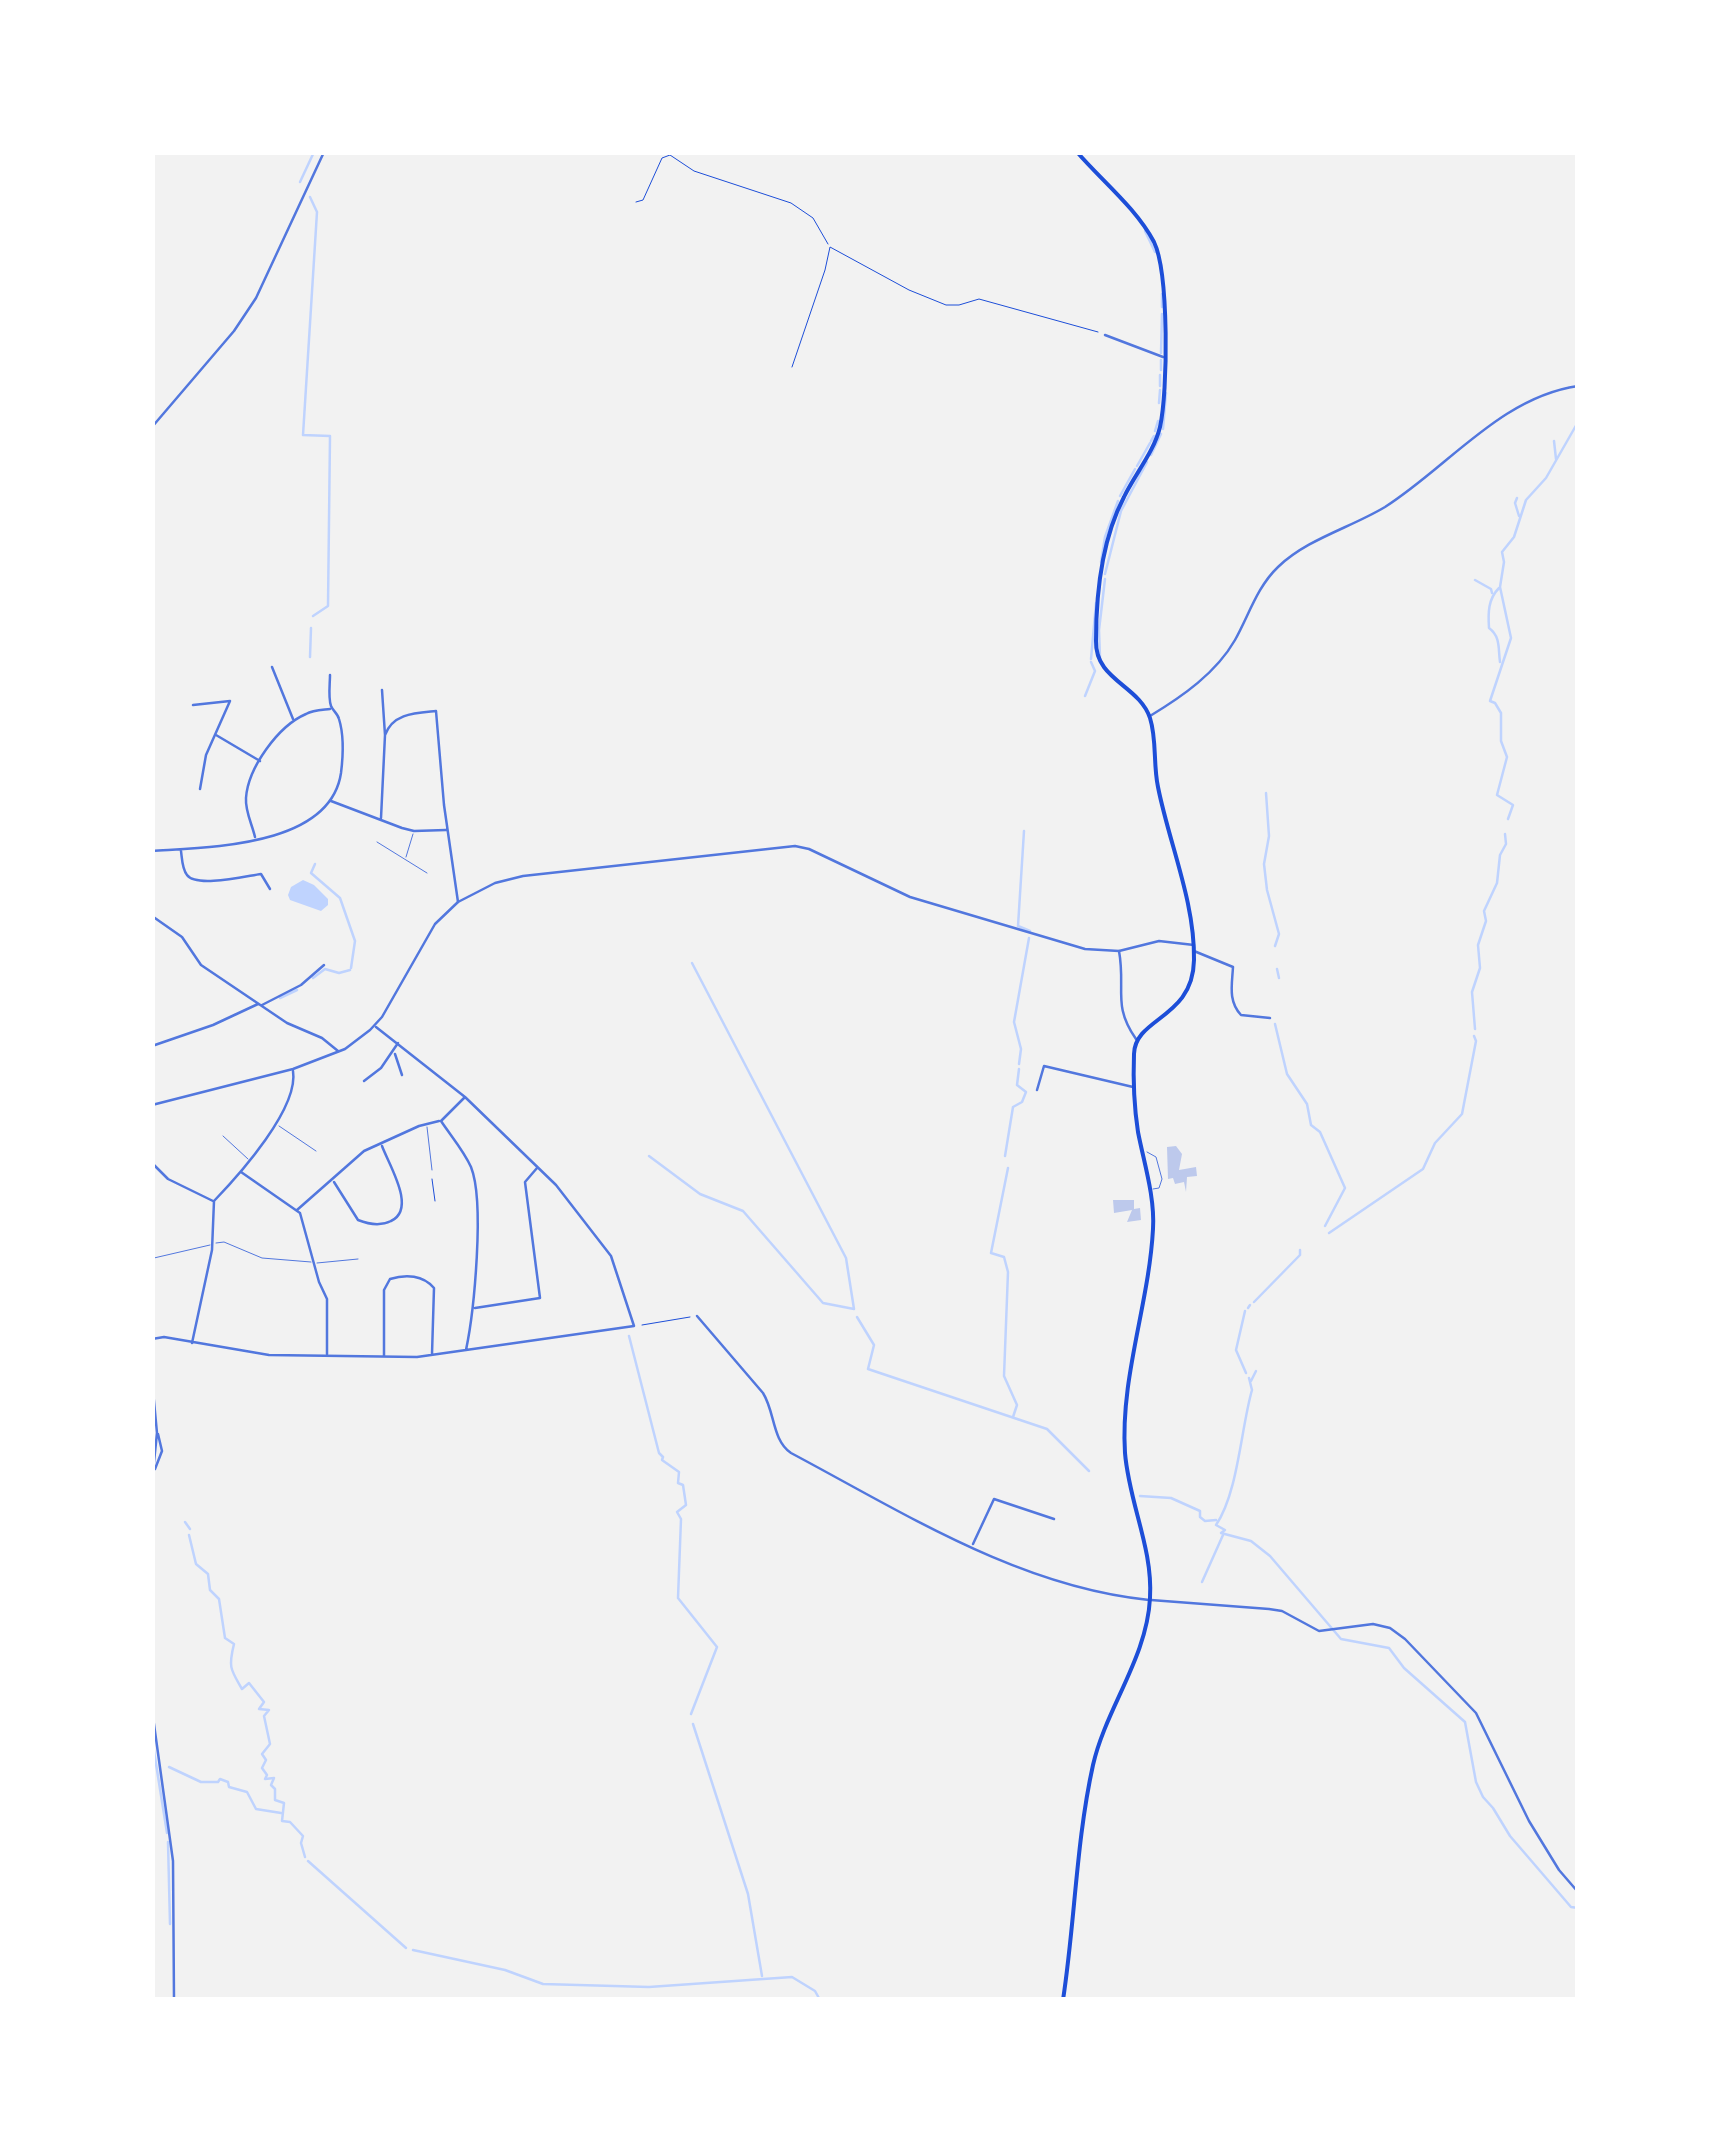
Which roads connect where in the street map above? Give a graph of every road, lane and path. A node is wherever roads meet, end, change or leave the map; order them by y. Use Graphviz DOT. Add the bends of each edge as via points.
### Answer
graph roads {
  1 [pos="324,152"];
  2 [pos="1077,152"];
  3 [pos="636,202"];
  4 [pos="830,247"];
  5 [pos="1105,335"];
  6 [pos="1164,357"];
  7 [pos="792,368"];
  8 [pos="1578,386"];
  9 [pos="152,427"];
  10 [pos="272,667"];
  11 [pos="330,675"];
  12 [pos="382,690"];
  13 [pos="193,705"];
  14 [pos="331,709"];
  15 [pos="1149,717"];
  16 [pos="294,720"];
  17 [pos="214,734"];
  18 [pos="385,735"];
  19 [pos="260,761"];
  20 [pos="200,789"];
  21 [pos="331,801"];
  22 [pos="380,818"];
  23 [pos="447,830"];
  24 [pos="414,832"];
  25 [pos="255,839"];
  26 [pos="377,842"];
  27 [pos="181,849"];
  28 [pos="152,851"];
  29 [pos="406,858"];
  30 [pos="427,872"];
  31 [pos="270,889"];
  32 [pos="458,902"];
  33 [pos="152,916"];
  34 [pos="1194,948"];
  35 [pos="1120,952"];
  36 [pos="324,964"];
  37 [pos="259,1004"];
  38 [pos="1270,1018"];
  39 [pos="374,1026"];
  40 [pos="1136,1039"];
  41 [pos="398,1042"];
  42 [pos="152,1046"];
  43 [pos="339,1052"];
  44 [pos="394,1052"];
  45 [pos="293,1069"];
  46 [pos="402,1075"];
  47 [pos="364,1081"];
  48 [pos="1134,1087"];
  49 [pos="1037,1090"];
  50 [pos="464,1097"];
  51 [pos="152,1105"];
  52 [pos="440,1121"];
  53 [pos="276,1124"];
  54 [pos="426,1124"];
  55 [pos="223,1136"];
  56 [pos="382,1145"];
  57 [pos="316,1152"];
  58 [pos="1142,1152"];
  59 [pos="248,1159"];
  60 [pos="152,1163"];
  61 [pos="538,1167"];
  62 [pos="432,1170"];
  63 [pos="242,1172"];
  64 [pos="334,1181"];
  65 [pos="1149,1190"];
  66 [pos="435,1201"];
  67 [pos="214,1202"];
  68 [pos="297,1210"];
  69 [pos="212,1244"];
  70 [pos="154,1258"];
  71 [pos="358,1259"];
  72 [pos="314,1262"];
  73 [pos="473,1308"];
  74 [pos="697,1316"];
  75 [pos="634,1326"];
  76 [pos="152,1339"];
  77 [pos="192,1342"];
  78 [pos="466,1351"];
  79 [pos="327,1355"];
  80 [pos="384,1356"];
  81 [pos="432,1356"];
  82 [pos="152,1380"];
  83 [pos="154,1470"];
  84 [pos="152,1481"];
  85 [pos="1054,1518"];
  86 [pos="972,1546"];
  87 [pos="1150,1600"];
  88 [pos="152,1710"];
  89 [pos="1578,1892"];
  90 [pos="174,2000"];
  91 [pos="1063,2000"];
  1 -- 9 [label="street" via="256,298"];
  2 -- 6 [label="main road" via="1156,248 1165,282"];
  3 -- 4 [label="path" via="670,155 694,171 791,203 813,218"];
  4 -- 5 [label="path" via="946,305 979,299"];
  4 -- 7 [label="path"];
  5 -- 6 [label="street"];
  6 -- 15 [label="main road" via="1159,430 1110,529 1096,640 1105,671"];
  8 -- 15 [label="street" via="1543,393 1508,412 1416,488 1302,548 1261,588 1216,667"];
  10 -- 16 [label="street"];
  11 -- 14 [label="street"];
  12 -- 18 [label="street"];
  13 -- 17 [label="street" via="230,701"];
  14 -- 16 [label="street"];
  14 -- 21 [label="street" via="339,718 342,748"];
  15 -- 34 [label="main road"];
  16 -- 19 [label="street"];
  17 -- 19 [label="street"];
  17 -- 20 [label="street"];
  18 -- 22 [label="street"];
  18 -- 23 [label="street" via="407,714 436,712"];
  19 -- 25 [label="street" via="245,804"];
  21 -- 22 [label="street"];
  21 -- 25 [label="street" via="300,826"];
  22 -- 24 [label="street"];
  23 -- 24 [label="street"];
  23 -- 32 [label="street"];
  24 -- 29 [label="lane"];
  25 -- 27 [label="street"];
  26 -- 29 [label="lane"];
  27 -- 28 [label="street"];
  27 -- 31 [label="street" via="191,880 261,874"];
  29 -- 30 [label="lane"];
  32 -- 35 [label="street" via="523,876 794,846 910,898 1084,949"];
  32 -- 39 [label="street" via="428,933"];
  33 -- 37 [label="street" via="182,937 201,965"];
  34 -- 35 [label="street" via="1152,941"];
  34 -- 38 [label="street" via="1233,967 1231,996 1241,1015"];
  34 -- 40 [label="main road" via="1183,997"];
  35 -- 40 [label="street" via="1120,1014"];
  36 -- 37 [label="street" via="301,985"];
  37 -- 42 [label="street"];
  37 -- 43 [label="street"];
  39 -- 41 [label="street"];
  39 -- 43 [label="street"];
  40 -- 48 [label="main road"];
  41 -- 44 [label="street"];
  41 -- 50 [label="street"];
  43 -- 45 [label="street"];
  44 -- 46 [label="street"];
  44 -- 47 [label="street"];
  45 -- 51 [label="street"];
  45 -- 53 [label="street" via="292,1093"];
  48 -- 49 [label="street" via="1044,1066"];
  48 -- 58 [label="main road"];
  50 -- 52 [label="street"];
  50 -- 61 [label="street"];
  52 -- 54 [label="street"];
  52 -- 73 [label="street" via="474,1176"];
  53 -- 57 [label="lane"];
  53 -- 59 [label="street"];
  54 -- 56 [label="street"];
  54 -- 62 [label="lane"];
  55 -- 59 [label="lane"];
  56 -- 64 [label="street" via="350,1161"];
  56 -- 64 [label="street" via="403,1200 394,1221 358,1220"];
  58 -- 65 [label="main road"];
  58 -- 65 [label="lane" via="1154,1155 1162,1179"];
  59 -- 63 [label="street"];
  60 -- 67 [label="street" via="168,1179"];
  61 -- 73 [label="street" via="525,1182 540,1298"];
  61 -- 75 [label="street" via="611,1256"];
  62 -- 66 [label="path"];
  63 -- 67 [label="street"];
  63 -- 68 [label="street"];
  64 -- 68 [label="street"];
  65 -- 87 [label="main road" via="1152,1243 1125,1446"];
  67 -- 69 [label="street"];
  68 -- 72 [label="street"];
  69 -- 70 [label="lane"];
  69 -- 72 [label="lane" via="224,1242 262,1258"];
  69 -- 77 [label="street"];
  71 -- 72 [label="lane"];
  72 -- 79 [label="street" via="327,1299"];
  73 -- 78 [label="street"];
  74 -- 75 [label="path"];
  74 -- 86 [label="street" via="762,1392 783,1448"];
  75 -- 78 [label="street"];
  76 -- 77 [label="street"];
  77 -- 79 [label="street"];
  78 -- 81 [label="street"];
  79 -- 80 [label="street"];
  80 -- 81 [label="street"];
  80 -- 81 [label="street" via="384,1290 390,1279 403,1276 423,1278 434,1288"];
  82 -- 83 [label="street"];
  83 -- 84 [label="street"];
  85 -- 86 [label="street" via="994,1499"];
  86 -- 87 [label="street" via="1018,1570"];
  87 -- 89 [label="street" via="1269,1609 1310,1628 1390,1628 1472,1707 1532,1826"];
  87 -- 91 [label="main road" via="1092,1769"];
  88 -- 90 [label="street" via="172,1849"];
}
